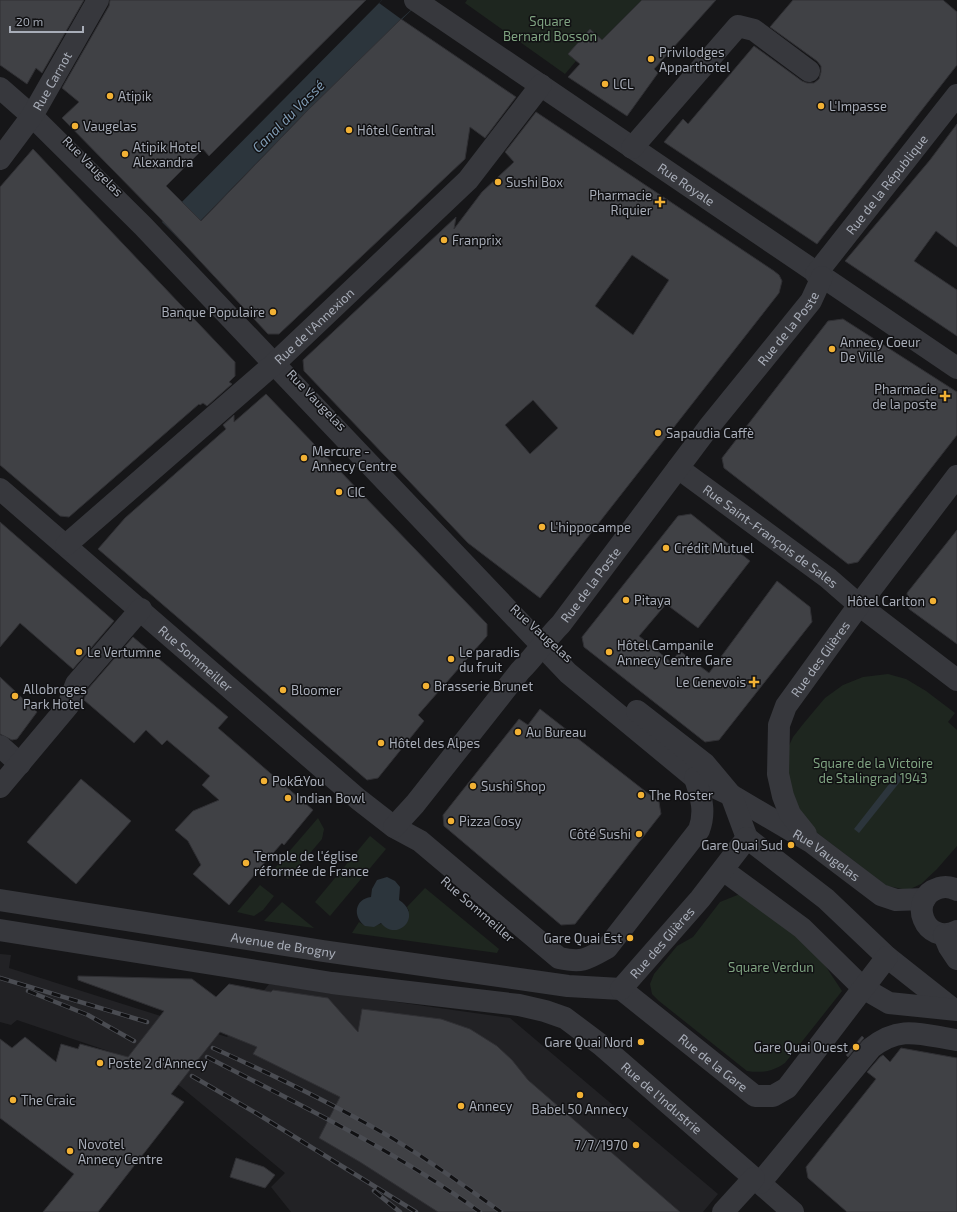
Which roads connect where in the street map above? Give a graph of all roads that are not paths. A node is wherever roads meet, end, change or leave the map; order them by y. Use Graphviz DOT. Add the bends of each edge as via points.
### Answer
graph roads {
  1 [pos="98,0"];
  2 [pos="417,1"];
  3 [pos="809,71"];
  4 [pos="0,77"];
  5 [pos="541,85"];
  6 [pos="0,88"];
  7 [pos="957,95"];
  8 [pos="34,112"];
  9 [pos="632,148"];
  10 [pos="0,159"];
  11 [pos="819,275"];
  12 [pos="276,362"];
  13 [pos="957,368"];
  14 [pos="678,468"];
  15 [pos="957,476"];
  16 [pos="0,489"];
  17 [pos="66,545"];
  18 [pos="859,605"];
  19 [pos="141,609"];
  20 [pos="544,643"];
  21 [pos="957,680"];
  22 [pos="0,746"];
  23 [pos="20,764"];
  24 [pos="695,778"];
  25 [pos="0,787"];
  26 [pos="731,795"];
  27 [pos="394,827"];
  28 [pos="747,838"];
  29 [pos="811,842"];
  30 [pos="723,870"];
  31 [pos="956,888"];
  32 [pos="925,899"];
  33 [pos="0,900"];
  34 [pos="0,930"];
  35 [pos="951,933"];
  36 [pos="887,957"];
  37 [pos="957,959"];
  38 [pos="568,986"];
  39 [pos="863,988"];
  40 [pos="621,989"];
  41 [pos="955,1010"];
  42 [pos="957,1040"];
  43 [pos="757,1180"];
  44 [pos="723,1212"];
  45 [pos="793,1212"];
  1 -- 8 [label="street, Rue Carnot"];
  2 -- 5 [label="street, Rue Royale"];
  3 -- 9 [label="street" via="754,30 738,26"];
  4 -- 8 [label="street, Rue Vaugelas"];
  5 -- 9 [label="street, Rue Royale"];
  5 -- 12 [label="street, Rue de l'Annexion" via="468,180"];
  6 -- 8 [label="street, Rue Vaugelas"];
  7 -- 11 [label="street, Rue de la République"];
  8 -- 10 [label="street, Rue Carnot"];
  8 -- 12 [label="street, Rue Vaugelas" via="170,242"];
  9 -- 11 [label="street, Rue Royale"];
  11 -- 13 [label="street, Rue Royale"];
  11 -- 14 [label="street, Rue de la Poste" via="811,302"];
  12 -- 17 [label="street, Rue de l'Annexion"];
  12 -- 20 [label="street, Rue Vaugelas"];
  14 -- 18 [label="street, Rue Saint-François de Sales" via="828,578"];
  14 -- 20 [label="street, Rue de la Poste"];
  15 -- 18 [label="street, Rue des Glières"];
  16 -- 17 [label="street, Rue Sommeiller"];
  17 -- 19 [label="street, Rue Sommeiller"];
  18 -- 21 [label="street, Rue Saint-François de Sales"];
  18 -- 29 [label="street, Rue des Glières" via="786,706 779,725 778,774 783,796 790,814"];
  19 -- 23 [label="street" via="76,684 68,706"];
  19 -- 27 [label="street, Rue Sommeiller" via="358,799"];
  20 -- 24 [label="street, Rue Vaugelas" via="568,673"];
  20 -- 26 [label="street, Rue Vaugelas" via="705,764"];
  20 -- 27 [label="street, Rue de la Poste"];
  22 -- 23 [label="street"];
  23 -- 25 [label="street"];
  24 -- 26 [label="street, Rue Vaugelas"];
  24 -- 27 [label="street, Rue Sommeiller" via="703,803 703,819 699,830 607,948 587,959 575,962 559,958 420,841"];
  26 -- 28 [label="street, Rue Vaugelas"];
  26 -- 29 [label="street, Rue Vaugelas"];
  27 -- 38 [label="street, Rue Sommeiller" via="412,851"];
  28 -- 30 [label="street, Rue des Glières"];
  28 -- 36 [label="street" via="826,899"];
  29 -- 32 [label="street, Rue Vaugelas" via="884,896 896,900"];
  30 -- 39 [label="street" via="802,928"];
  30 -- 40 [label="street, Rue des Glières"];
  31 -- 32 [label="street" via="938,888"];
  32 -- 35 [label="street" via="922,910 924,922 932,930"];
  33 -- 38 [label="street, Avenue de Brogny" via="288,946"];
  34 -- 43 [label="street, Rue de l'Industrie" via="332,983 545,1010 565,1018 601,1045"];
  35 -- 37 [label="street" via="949,948"];
  36 -- 39 [label="street, Rue de la Gare"];
  36 -- 41 [label="street"];
  38 -- 40 [label="street, Avenue de Brogny"];
  39 -- 40 [label="street, Rue de la Gare" via="787,1088 773,1096 756,1096"];
  39 -- 41 [label="street" via="889,1003"];
  42 -- 43 [label="street" via="907,1032 884,1038 871,1048"];
  43 -- 44 [label="street"];
  43 -- 45 [label="street, Rue de l'Industrie"];
}
